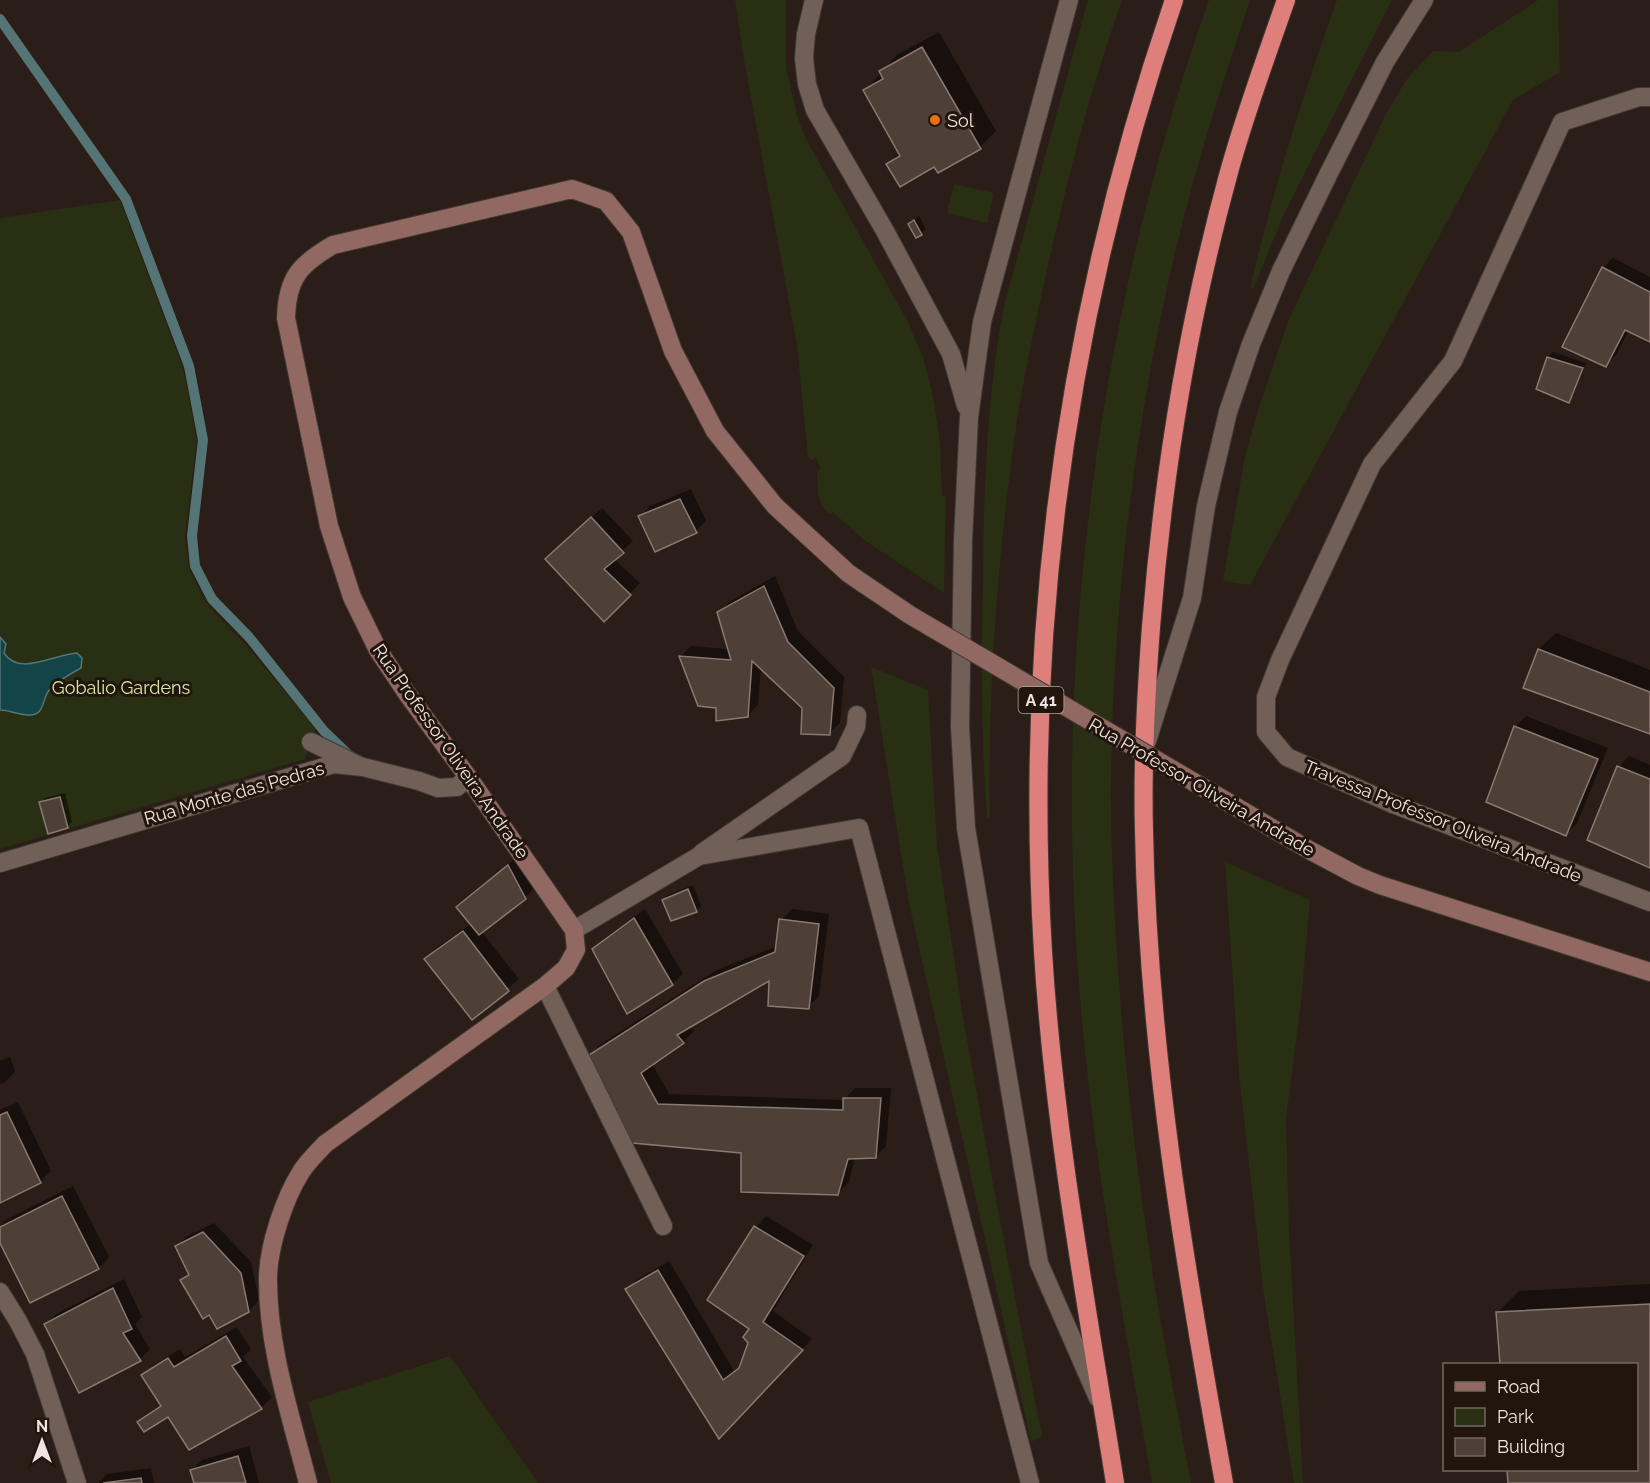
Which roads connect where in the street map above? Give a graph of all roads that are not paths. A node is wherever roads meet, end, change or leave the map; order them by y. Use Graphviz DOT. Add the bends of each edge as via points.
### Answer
graph roads {
  1 [pos="1070,0"];
  2 [pos="1174,0"];
  3 [pos="1286,0"];
  4 [pos="1424,0"];
  5 [pos="1436,0"];
  6 [pos="811,4"];
  7 [pos="1385,62"];
  8 [pos="1650,97"];
  9 [pos="969,417"];
  10 [pos="857,715"];
  11 [pos="310,742"];
  12 [pos="1144,751"];
  13 [pos="363,767"];
  14 [pos="468,777"];
  15 [pos="699,856"];
  16 [pos="0,863"];
  17 [pos="1650,902"];
  18 [pos="574,930"];
  19 [pos="1650,972"];
  20 [pos="545,986"];
  21 [pos="663,1226"];
  22 [pos="0,1292"];
  23 [pos="1103,1410"];
  24 [pos="76,1483"];
  25 [pos="308,1483"];
  26 [pos="1030,1483"];
  27 [pos="1115,1483"];
  28 [pos="1224,1483"];
  1 -- 9 [label="street" via="982,322"];
  2 -- 23 [label="highway, A 41" via="1125,154 1090,301 1056,505 1043,651 1038,784 1044,965 1054,1089"];
  3 -- 12 [label="highway" via="1229,170 1191,334 1157,549"];
  4 -- 7 [label="street"];
  5 -- 7 [label="street"];
  6 -- 9 [label="street" via="804,58 815,110 951,354"];
  7 -- 12 [label="street" via="1281,271 1251,344 1220,443 1192,598"];
  8 -- 17 [label="street, Travessa Professor Oliveira Andrade" via="1639,97 1562,122 1453,361 1372,464 1266,697 1266,732 1287,758 1393,804"];
  9 -- 23 [label="street" via="960,727 966,828 1039,1263"];
  10 -- 15 [label="street" via="856,727 842,756"];
  11 -- 13 [label="street"];
  12 -- 28 [label="highway" via="1146,901 1159,1070 1190,1287"];
  13 -- 14 [label="street, Rua Monte das Pedras" via="438,788 457,787"];
  13 -- 16 [label="street, Rua Monte das Pedras" via="334,764"];
  14 -- 18 [label="street, Rua Professor Oliveira Andrade"];
  14 -- 19 [label="street, Rua Professor Oliveira Andrade, bridge" via="378,650 352,597 329,526 286,318 286,295 298,273 314,256 333,245 572,189 606,201 631,232 673,351 715,431 775,506 864,584 910,615 1358,876"];
  15 -- 18 [label="street"];
  15 -- 26 [label="street" via="859,828"];
  18 -- 20 [label="street" via="576,950 566,968"];
  20 -- 21 [label="street"];
  20 -- 25 [label="street" via="325,1144 301,1171 287,1199 276,1229 268,1275 272,1341"];
  22 -- 24 [label="street" via="35,1354"];
  23 -- 27 [label="highway, A 41"];
}
